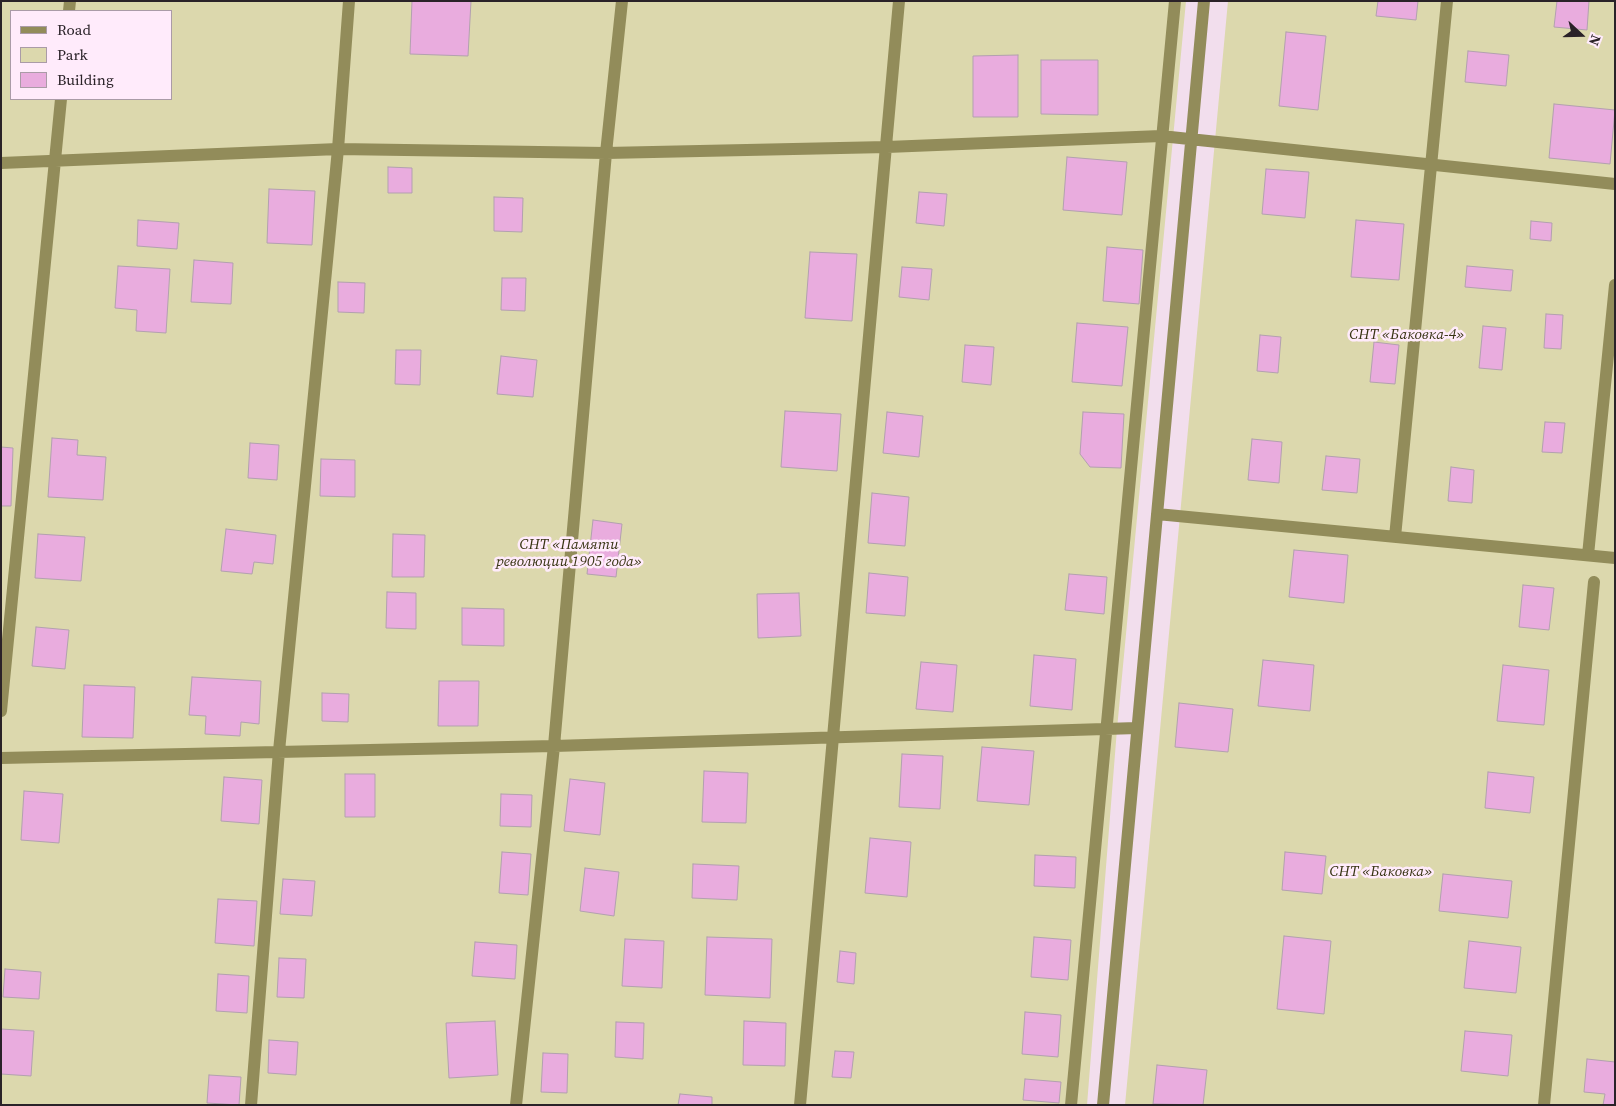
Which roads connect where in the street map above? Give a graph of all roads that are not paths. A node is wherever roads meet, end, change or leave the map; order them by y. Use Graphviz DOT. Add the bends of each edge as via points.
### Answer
graph roads {
  1 [pos="349,1"];
  2 [pos="622,1"];
  3 [pos="899,1"];
  4 [pos="1175,1"];
  5 [pos="1204,1"];
  6 [pos="1448,1"];
  7 [pos="61,100"];
  8 [pos="1161,136"];
  9 [pos="1192,139"];
  10 [pos="887,146"];
  11 [pos="338,149"];
  12 [pos="606,153"];
  13 [pos="55,162"];
  14 [pos="1,163"];
  15 [pos="1432,165"];
  16 [pos="1615,184"];
  17 [pos="1615,285"];
  18 [pos="1157,514"];
  19 [pos="1395,537"];
  20 [pos="1588,555"];
  21 [pos="1615,558"];
  22 [pos="1594,582"];
  23 [pos="1,712"];
  24 [pos="1137,728"];
  25 [pos="1105,729"];
  26 [pos="833,737"];
  27 [pos="554,746"];
  28 [pos="279,751"];
  29 [pos="1,758"];
  30 [pos="251,1105"];
  31 [pos="516,1105"];
  32 [pos="800,1105"];
  33 [pos="1071,1105"];
  34 [pos="1103,1105"];
  35 [pos="1544,1105"];
  1 -- 11 [label="street"];
  2 -- 12 [label="street"];
  3 -- 10 [label="street"];
  4 -- 8 [label="street"];
  5 -- 9 [label="street"];
  6 -- 15 [label="street"];
  7 -- 13 [label="street"];
  8 -- 9 [label="street"];
  8 -- 10 [label="street"];
  8 -- 25 [label="street"];
  9 -- 15 [label="street"];
  9 -- 18 [label="street"];
  10 -- 12 [label="street"];
  10 -- 26 [label="street"];
  11 -- 12 [label="street"];
  11 -- 13 [label="street"];
  11 -- 28 [label="street"];
  12 -- 27 [label="street"];
  13 -- 14 [label="street"];
  13 -- 23 [label="street"];
  15 -- 16 [label="street"];
  15 -- 19 [label="street"];
  17 -- 20 [label="street"];
  18 -- 19 [label="street"];
  18 -- 24 [label="street"];
  19 -- 20 [label="street"];
  20 -- 21 [label="street"];
  22 -- 35 [label="street"];
  24 -- 25 [label="street"];
  24 -- 34 [label="street"];
  25 -- 26 [label="street"];
  25 -- 33 [label="street"];
  26 -- 27 [label="street"];
  26 -- 32 [label="street"];
  27 -- 28 [label="street"];
  27 -- 31 [label="street"];
  28 -- 29 [label="street"];
  28 -- 30 [label="street"];
}
